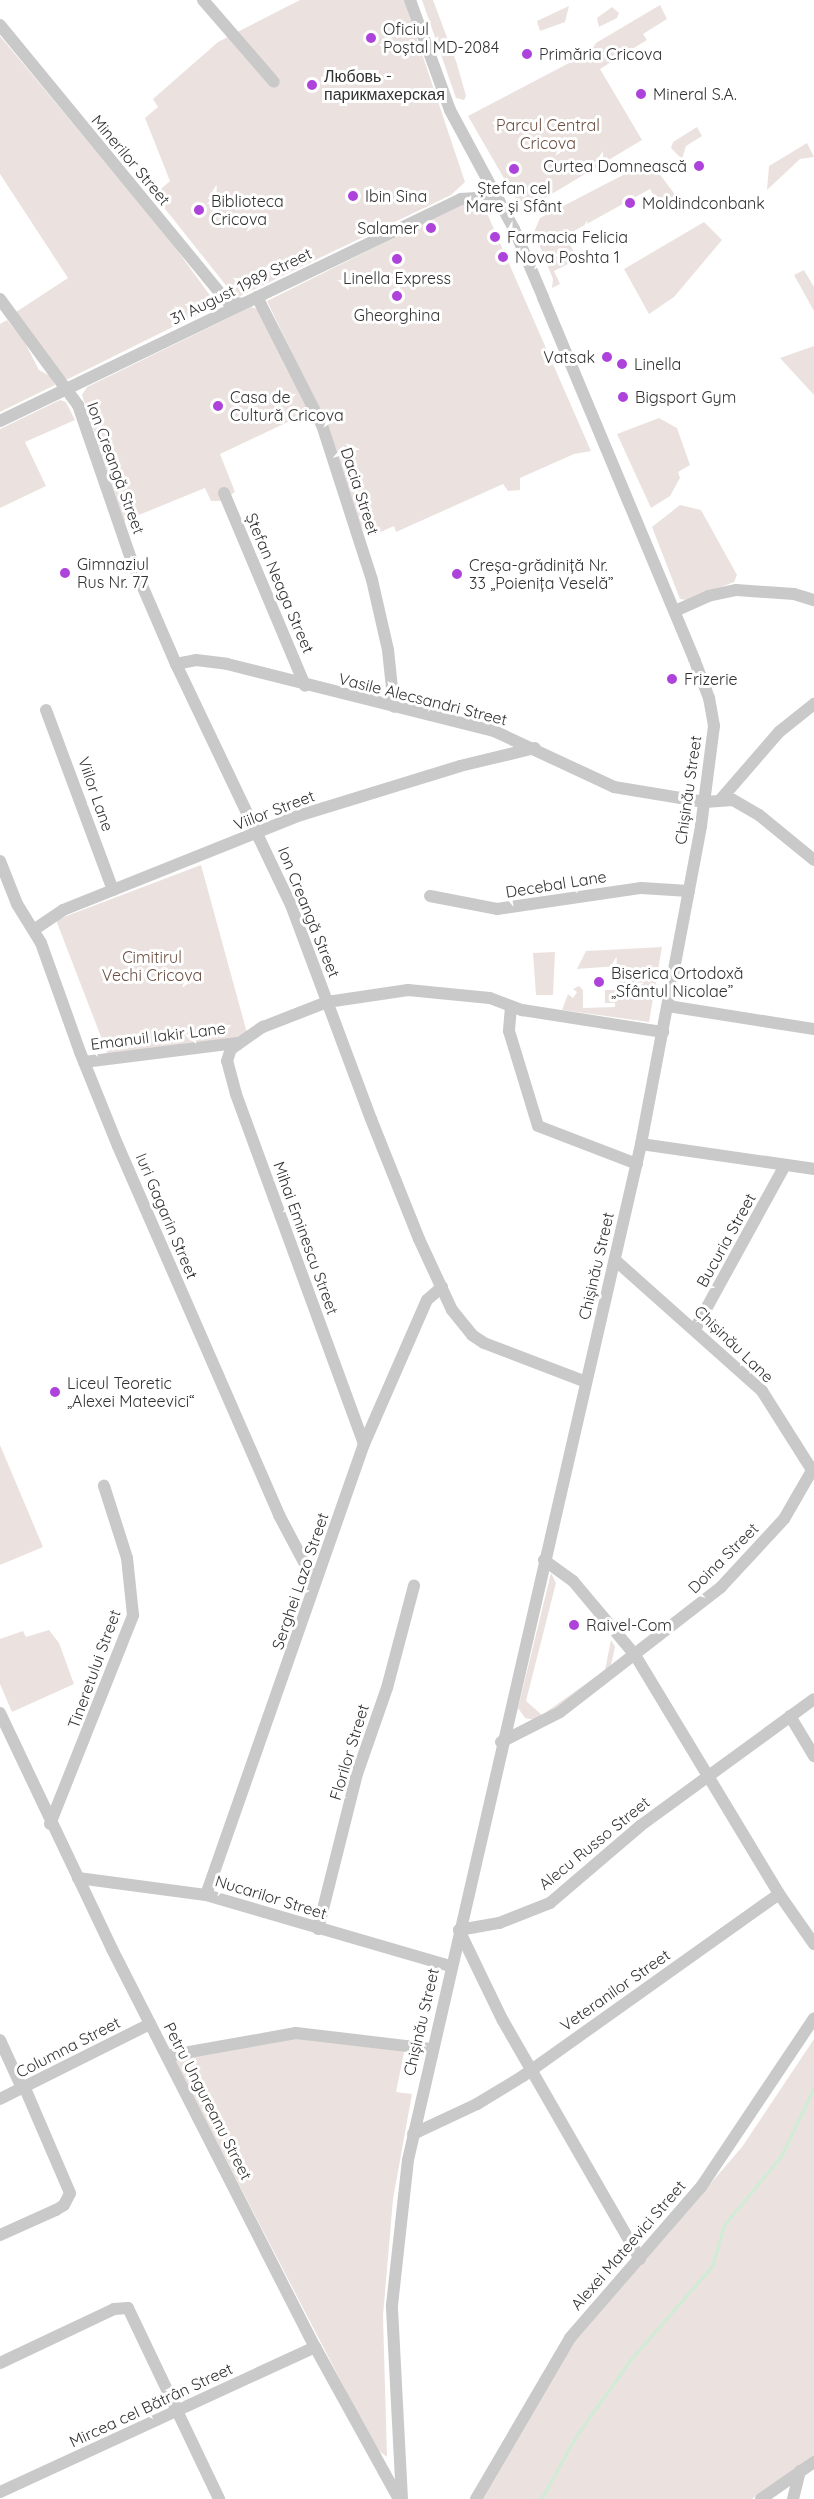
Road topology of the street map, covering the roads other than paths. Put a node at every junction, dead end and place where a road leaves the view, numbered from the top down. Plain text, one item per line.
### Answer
1 (203, 0) edge
2 (410, 0) edge
3 (0, 25) edge
4 (274, 82) dead end
5 (499, 201) junction
6 (257, 297) junction
7 (0, 299) edge
8 (243, 304) junction
9 (65, 390) junction
10 (0, 421) edge
11 (224, 493) dead end
12 (814, 600) edge
13 (675, 611) junction
14 (176, 664) junction
15 (305, 686) junction
16 (814, 704) edge
17 (394, 707) junction
18 (46, 710) dead end
19 (535, 748) junction
20 (721, 799) junction
21 (705, 802) junction
22 (258, 832) junction
23 (814, 860) edge
24 (0, 861) edge
25 (113, 890) junction
26 (689, 891) junction
27 (430, 896) dead end
28 (34, 929) junction
29 (327, 1002) junction
30 (668, 1006) junction
31 (511, 1007) junction
32 (814, 1029) edge
33 (663, 1032) junction
34 (236, 1043) junction
35 (84, 1062) junction
36 (641, 1144) junction
37 (637, 1164) junction
38 (785, 1165) junction
39 (814, 1169) edge
40 (615, 1260) junction
41 (442, 1287) junction
42 (695, 1329) junction
43 (585, 1382) junction
44 (364, 1444) junction
45 (813, 1468) edge
46 (105, 1486) dead end
47 (544, 1560) junction
48 (314, 1581) junction
49 (414, 1586) dead end
50 (635, 1655) junction
51 (814, 1699) edge
52 (0, 1713) edge
53 (790, 1716) junction
54 (501, 1742) junction
55 (814, 1756) edge
56 (708, 1774) junction
57 (50, 1824) junction
58 (78, 1878) junction
59 (206, 1894) junction
60 (778, 1894) junction
61 (318, 1929) junction
62 (459, 1930) junction
63 (814, 1944) edge
64 (451, 1966) junction
65 (814, 2018) edge
66 (150, 2024) junction
67 (0, 2040) edge
68 (433, 2049) junction
69 (167, 2056) junction
70 (530, 2070) junction
71 (23, 2087) junction
72 (0, 2098) edge
73 (413, 2134) junction
74 (0, 2235) edge
75 (640, 2259) junction
76 (315, 2347) junction
77 (0, 2362) edge
78 (178, 2411) junction
79 (814, 2462) edge
80 (801, 2471) junction
81 (0, 2492) edge
82 (219, 2499) edge
83 (400, 2499) edge
84 (476, 2499) edge
85 (761, 2499) edge
86 (793, 2499) edge

1 - 4 street
2 - 5 street, Chișinău Street
3 - 8 street, Minerilor Street
5 - 6 street, 31 August 1989 Street
5 - 13 street, Chișinău Street
6 - 8 street, 31 August 1989 Street
6 - 17 street, Dacia Street
7 - 9 street, Ion Creangă Street
8 - 9 street, 31 August 1989 Street
9 - 10 street, 31 August 1989 Street
9 - 14 street, Ion Creangă Street
11 - 15 street, Ștefan Neaga Street
12 - 13 street
13 - 21 street, Chișinău Street
14 - 15 street, Vasile Alecsandri Street
14 - 22 street, Ion Creangă Street
15 - 17 street, Vasile Alecsandri Street
16 - 20 street
17 - 19 street, Vasile Alecsandri Street
18 - 25 street, Viilor Lane
19 - 21 street, Vasile Alecsandri Street
19 - 22 street, Viilor Street
20 - 21 street, Vasile Alecsandri Street
20 - 23 street, Vasile Alecsandri Street
21 - 26 street, Chișinău Street
22 - 25 street, Viilor Street
22 - 29 street, Ion Creangă Street
24 - 28 street, Iuri Gagarin Street
25 - 28 street, Viilor Street
26 - 27 street, Decebal Lane
26 - 30 street, Chișinău Street
28 - 35 street, Iuri Gagarin Street
29 - 31 street
29 - 34 street
29 - 41 street, Ion Creangă Street
30 - 32 street
30 - 33 street, Chișinău Street
31 - 33 street
31 - 37 street
33 - 36 street, Chișinău Street
34 - 35 street, Emanuil Iakir Lane
34 - 44 street, Mihai Eminescu Street
35 - 48 street, Iuri Gagarin Street
36 - 37 street, Chișinău Street
36 - 38 street
37 - 40 street, Chișinău Street
38 - 39 street
38 - 42 street, Bucuria Street
40 - 42 street, Chişinău Lane
40 - 43 street, Chișinău Street
41 - 43 street, Ion Creangă Street
41 - 44 street, Serghei Lazo Street
42 - 45 street, Chişinău Lane
43 - 47 street, Chișinău Street
44 - 48 street, Serghei Lazo Street
45 - 50 street, Doina Street
46 - 57 street, Tineretului Street
47 - 50 street
47 - 54 street, Chișinău Street
48 - 59 street, Serghei Lazo Street
49 - 61 street, Florilor Street
50 - 54 street, Doina Street
50 - 56 street
51 - 53 street, Alecu Russo Street
52 - 57 street, Petru Ungureanu Street
53 - 55 street
53 - 56 street, Alecu Russo Street
54 - 62 street, Chișinău Street
56 - 60 street
56 - 62 street, Alecu Russo Street
57 - 58 street, Petru Ungureanu Street
58 - 59 street, Nucarilor Street
58 - 66 street, Petru Ungureanu Street
59 - 61 street, Nucarilor Street
60 - 63 street
60 - 70 street, Veteranilor Street
61 - 64 street, Nucarilor Street
62 - 64 street, Chișinău Street
62 - 70 street
64 - 68 street, Chișinău Street
65 - 75 street, Alexei Mateevici Street
66 - 69 street, Petru Ungureanu Street
66 - 71 street, Columna Street
67 - 71 street
68 - 69 street
68 - 73 street, Chișinău Street
69 - 76 street, Petru Ungureanu Street
70 - 73 street, Veteranilor Street
70 - 75 street
71 - 72 street, Columna Street
71 - 74 street
73 - 83 street, Chișinău Street
75 - 84 street, Alexei Mateevici Street
76 - 78 street, Mircea cel Bătrân Street
76 - 83 street, Petru Ungureanu Street
77 - 78 street
78 - 81 street, Mircea cel Bătrân Street
78 - 82 street
79 - 80 street
80 - 85 street
80 - 86 street

